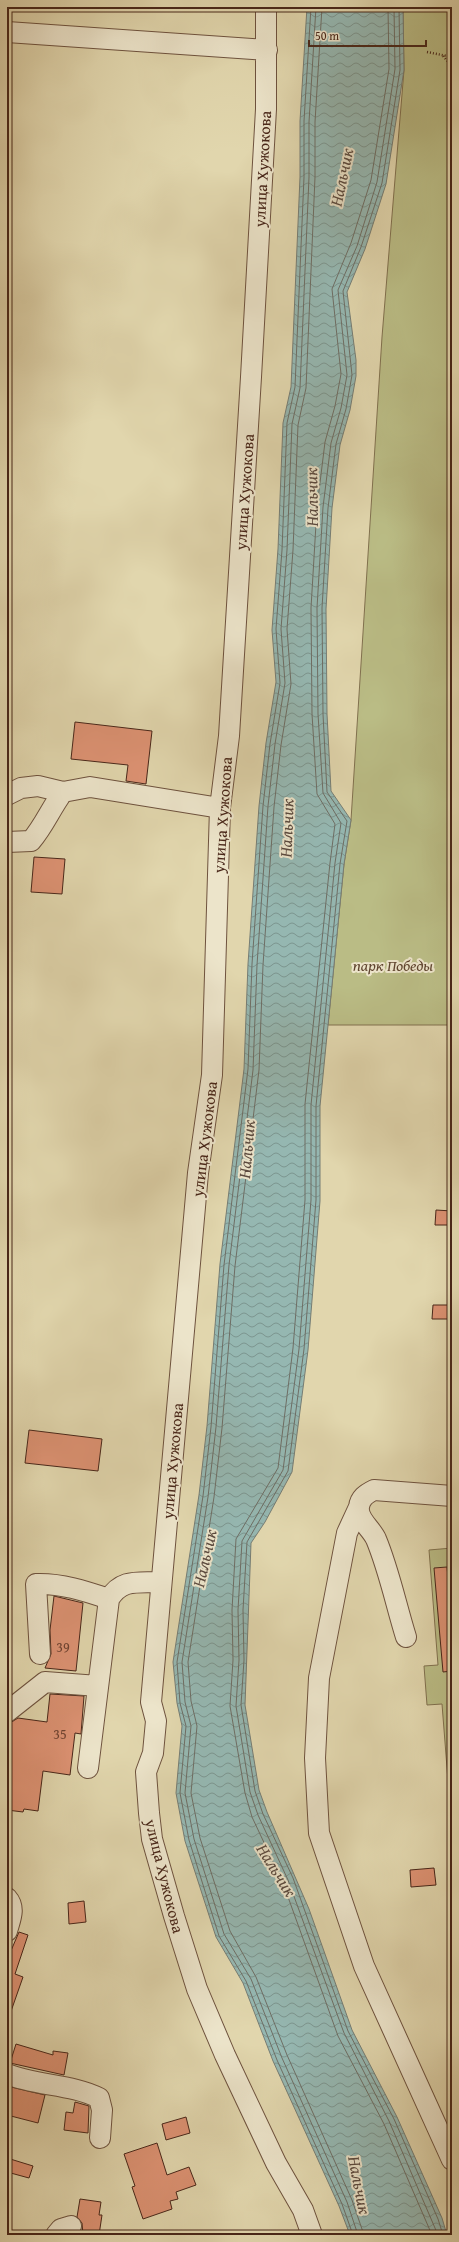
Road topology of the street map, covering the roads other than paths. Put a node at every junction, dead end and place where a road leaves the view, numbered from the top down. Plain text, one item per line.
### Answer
1 (266, 7) edge
2 (7, 32) edge
3 (267, 50) junction
4 (63, 792) junction
5 (7, 795) edge
6 (220, 808) junction
7 (7, 842) edge
8 (452, 1496) edge
9 (359, 1507) junction
10 (161, 1582) junction
11 (109, 1599) junction
12 (406, 1637) dead end
13 (40, 1654) dead end
14 (98, 1686) junction
15 (7, 1712) edge
16 (88, 1768) dead end
17 (8, 1899) edge
18 (7, 1930) edge
19 (7, 2074) edge
20 (100, 2138) dead end
21 (452, 2160) edge
22 (312, 2235) edge

1 - 3 street, улица Хужокова
2 - 3 street
3 - 6 street, улица Хужокова
4 - 5 street
4 - 6 street
4 - 7 street
6 - 10 street, улица Хужокова
8 - 9 street
9 - 12 street
9 - 21 street
10 - 11 street
10 - 22 street, улица Хужокова
11 - 13 street
11 - 14 street
14 - 15 street
14 - 16 street
17 - 18 street
19 - 20 street

